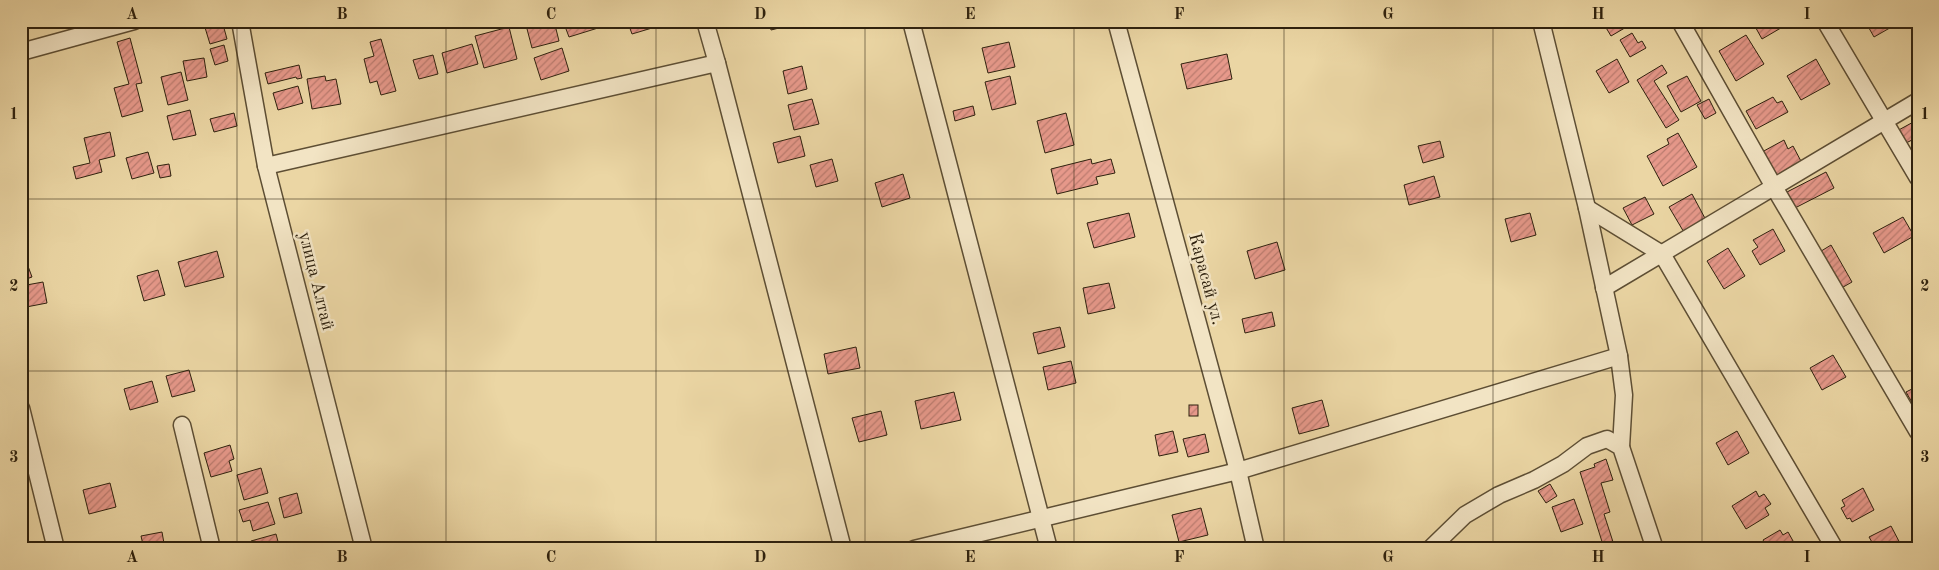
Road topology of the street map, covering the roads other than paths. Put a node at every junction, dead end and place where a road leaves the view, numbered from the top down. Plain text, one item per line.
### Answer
1 (134, 21) edge
2 (240, 21) edge
3 (705, 21) edge
4 (911, 21) edge
5 (1116, 21) edge
6 (1541, 21) edge
7 (1680, 21) edge
8 (1825, 21) edge
9 (89, 27) edge
10 (21, 52) edge
11 (717, 63) junction
12 (1918, 100) edge
13 (1884, 121) junction
14 (266, 166) junction
15 (1918, 178) edge
16 (1774, 187) junction
17 (1587, 208) junction
18 (1662, 254) junction
19 (1604, 288) junction
20 (1619, 356) junction
21 (21, 408) edge
22 (182, 425) dead end
23 (1918, 432) edge
24 (1620, 447) junction
25 (1238, 471) junction
26 (1041, 519) junction
27 (56, 549) edge
28 (212, 549) edge
29 (364, 549) edge
30 (844, 549) edge
31 (914, 549) edge
32 (1049, 549) edge
33 (1256, 549) edge
34 (1430, 549) edge
35 (1654, 549) edge
36 (1835, 549) edge

1 - 9 street
2 - 14 street, улица Алтай
3 - 11 street
4 - 26 street
5 - 25 street, Карасай ул.
6 - 17 street
7 - 16 street
8 - 13 street
9 - 10 street
11 - 14 street
11 - 30 street
12 - 13 street
13 - 15 street
13 - 16 street
14 - 29 street, улица Алтай
16 - 18 street
16 - 23 street
17 - 18 street
17 - 19 street
18 - 19 street
18 - 36 street
19 - 20 street
20 - 24 street
20 - 25 street
21 - 27 street
22 - 28 street
24 - 34 street
24 - 35 street
25 - 26 street
25 - 33 street, Карасай ул.
26 - 31 street
26 - 32 street

